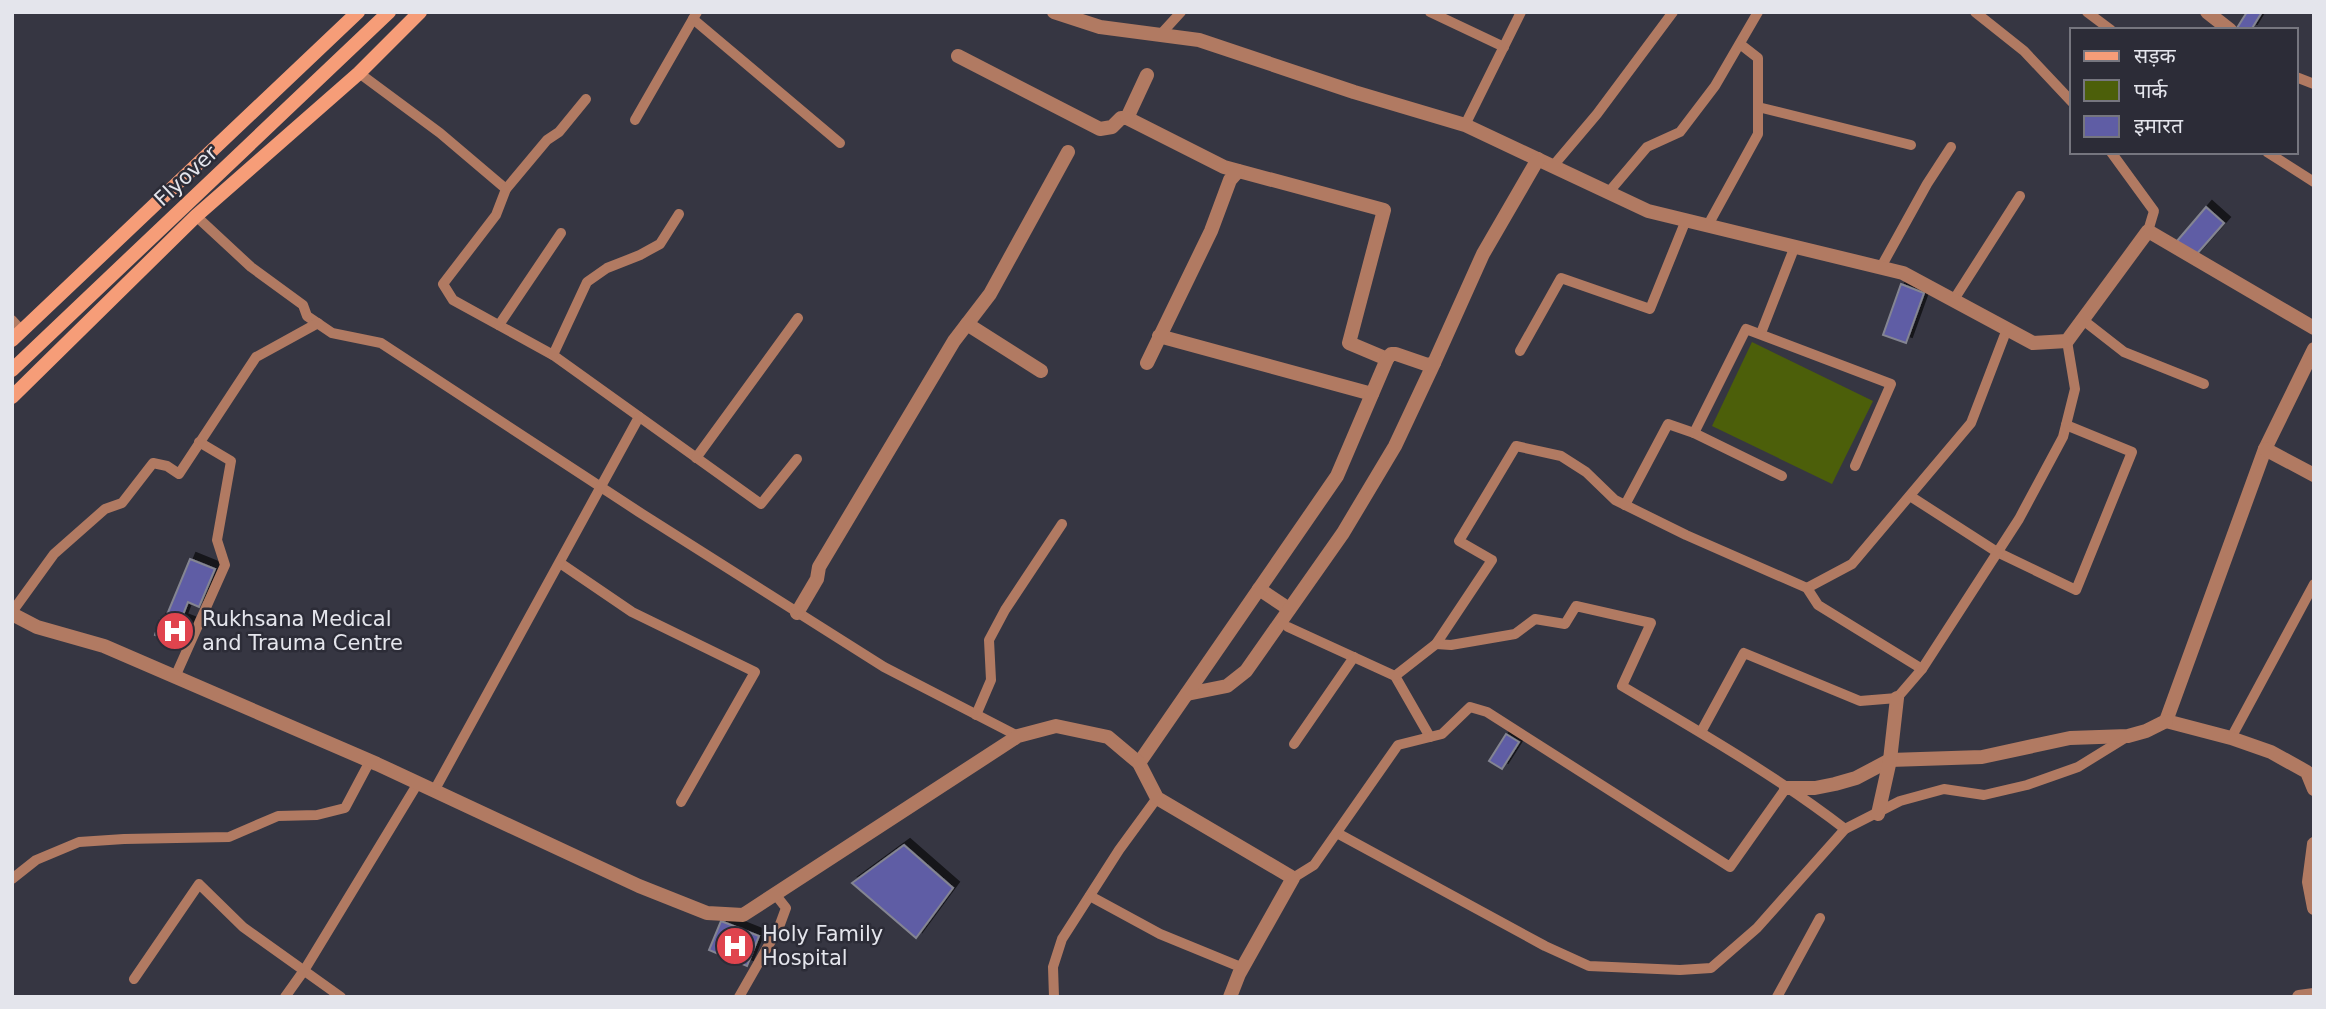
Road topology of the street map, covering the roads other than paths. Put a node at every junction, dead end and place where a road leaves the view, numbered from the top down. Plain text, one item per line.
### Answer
1 (358, 12) edge
2 (389, 12) edge
3 (420, 12) edge
4 (1055, 12) edge
5 (1181, 12) edge
6 (1430, 12) edge
7 (1521, 12) edge
8 (1673, 12) edge
9 (1758, 12) edge
10 (1975, 12) edge
11 (2087, 12) edge
12 (2207, 12) edge
13 (695, 16) edge
14 (2108, 28) edge
15 (2227, 28) edge
16 (1160, 35) junction
17 (1740, 44) junction
18 (1504, 47) junction
19 (958, 55) dead end
20 (359, 73) junction
21 (1147, 75) dead end
22 (586, 99) dead end
23 (2070, 100) edge
24 (1758, 107) junction
25 (1127, 118) junction
26 (635, 120) dead end
27 (1465, 125) junction
28 (840, 143) dead end
29 (1911, 145) dead end
30 (1951, 147) dead end
31 (1068, 152) dead end
32 (2112, 154) edge
33 (2270, 154) edge
34 (1538, 159) junction
35 (1553, 166) junction
36 (1238, 171) junction
37 (2314, 182) edge
38 (506, 189) junction
39 (1608, 192) junction
40 (2020, 196) dead end
41 (680, 214) dead end
42 (196, 216) junction
43 (1686, 220) junction
44 (1708, 225) junction
45 (2148, 231) junction
46 (561, 233) dead end
47 (1795, 246) junction
48 (1881, 267) junction
49 (1953, 301) junction
50 (799, 318) dead end
51 (2083, 320) junction
52 (318, 323) junction
53 (967, 324) junction
54 (499, 325) junction
55 (2314, 328) edge
56 (2007, 329) junction
57 (16, 330) edge
58 (1761, 333) junction
59 (1158, 336) junction
60 (2067, 341) junction
61 (2314, 349) edge
62 (1520, 351) dead end
63 (553, 355) junction
64 (1387, 359) junction
65 (1147, 363) dead end
66 (1434, 363) junction
67 (12, 370) edge
68 (1041, 371) dead end
69 (2204, 384) dead end
70 (1372, 394) junction
71 (12, 397) edge
72 (639, 417) junction
73 (2066, 425) junction
74 (1693, 433) junction
75 (200, 442) junction
76 (2265, 449) junction
77 (696, 458) junction
78 (797, 459) dead end
79 (1855, 466) dead end
80 (2314, 475) edge
81 (1782, 476) dead end
82 (602, 488) junction
83 (1910, 496) junction
84 (1625, 505) junction
85 (1062, 524) dead end
86 (1997, 552) junction
87 (560, 563) junction
88 (2314, 584) edge
89 (1807, 588) junction
90 (1259, 589) junction
91 (1289, 609) junction
92 (12, 612) edge
93 (797, 613) junction
94 (1288, 627) dead end
95 (1436, 643) junction
96 (1354, 657) junction
97 (1922, 669) junction
98 (1395, 676) junction
99 (175, 677) junction
100 (1186, 694) junction
101 (1897, 698) junction
102 (976, 715) junction
103 (2166, 721) junction
104 (1701, 732) junction
105 (1018, 736) junction
106 (2128, 736) junction
107 (1430, 737) junction
108 (2231, 738) junction
109 (1294, 744) dead end
110 (1890, 760) junction
111 (370, 761) junction
112 (1139, 763) junction
113 (418, 783) junction
114 (1786, 788) junction
115 (2314, 789) edge
116 (434, 791) junction
117 (1157, 799) junction
118 (681, 802) dead end
119 (1878, 814) junction
120 (1844, 829) junction
121 (1337, 833) junction
122 (2314, 844) edge
123 (1293, 878) junction
124 (12, 879) edge
125 (775, 894) junction
126 (1090, 895) junction
127 (2314, 908) edge
128 (1820, 918) dead end
129 (1243, 968) junction
130 (305, 970) junction
131 (134, 979) dead end
132 (2314, 995) edge
133 (285, 997) edge
134 (341, 997) edge
135 (739, 997) edge
136 (1054, 997) edge
137 (1230, 997) edge
138 (1777, 997) edge
139 (2299, 997) edge

1 - 57 main road
2 - 67 main road, Flyover
3 - 20 main road
4 - 16 street
5 - 16 lane
6 - 18 lane
7 - 18 lane
8 - 35 lane
9 - 17 lane
10 - 23 lane
11 - 14 lane
12 - 15 street
13 - 26 lane
13 - 28 lane
16 - 27 street
17 - 24 lane
17 - 39 lane
18 - 27 lane
19 - 25 street
20 - 38 lane
20 - 42 main road
21 - 25 street
22 - 38 lane
24 - 29 lane
24 - 44 lane
25 - 36 street
27 - 34 street
30 - 48 lane
31 - 53 street
32 - 45 lane
33 - 37 lane
34 - 35 street
34 - 66 street
35 - 39 street
36 - 59 street
36 - 64 street
38 - 54 lane
39 - 43 street
40 - 49 lane
41 - 63 lane
42 - 52 lane
42 - 71 main road
43 - 44 street
43 - 62 lane
44 - 47 street
45 - 51 street
45 - 55 street
46 - 54 lane
47 - 48 street
47 - 58 lane
48 - 49 street
49 - 56 street
50 - 77 lane
51 - 60 street
51 - 69 lane
52 - 75 lane
52 - 82 lane
53 - 68 street
53 - 93 street
54 - 63 lane
56 - 60 street
56 - 83 lane
58 - 74 lane
58 - 79 lane
59 - 65 street
59 - 70 street
60 - 73 lane
61 - 76 street
63 - 72 lane
64 - 66 street
64 - 70 street
66 - 91 street
70 - 90 street
72 - 77 lane
72 - 82 lane
73 - 86 lane
73 - 86 lane
74 - 81 lane
74 - 84 lane
75 - 92 lane
75 - 99 lane
76 - 80 street
76 - 103 street
77 - 78 lane
82 - 87 lane
82 - 93 lane
83 - 86 lane
83 - 89 lane
84 - 89 lane
84 - 95 lane
85 - 102 lane
86 - 97 lane
87 - 116 lane
87 - 118 lane
88 - 108 lane
89 - 97 lane
90 - 91 street
90 - 100 street
91 - 100 street
92 - 99 street
93 - 102 lane
94 - 96 lane
95 - 98 lane
95 - 104 lane
96 - 98 lane
96 - 109 lane
97 - 101 lane
98 - 107 lane
99 - 111 street
100 - 112 street
101 - 104 lane
101 - 110 street
102 - 105 lane
103 - 106 street
103 - 108 street
104 - 114 lane
105 - 112 street
105 - 125 street
106 - 110 street
106 - 119 lane
107 - 114 lane
107 - 121 lane
108 - 115 street
110 - 114 street
110 - 119 street
111 - 113 street
111 - 124 lane
112 - 117 street
113 - 116 street
113 - 130 lane
114 - 120 lane
116 - 125 street
117 - 123 street
117 - 126 lane
119 - 120 lane
120 - 121 lane
121 - 123 lane
122 - 127 street
123 - 129 street
125 - 135 lane
126 - 129 lane
126 - 136 lane
128 - 138 lane
129 - 137 street
130 - 131 lane
130 - 133 lane
130 - 134 lane
132 - 139 street

